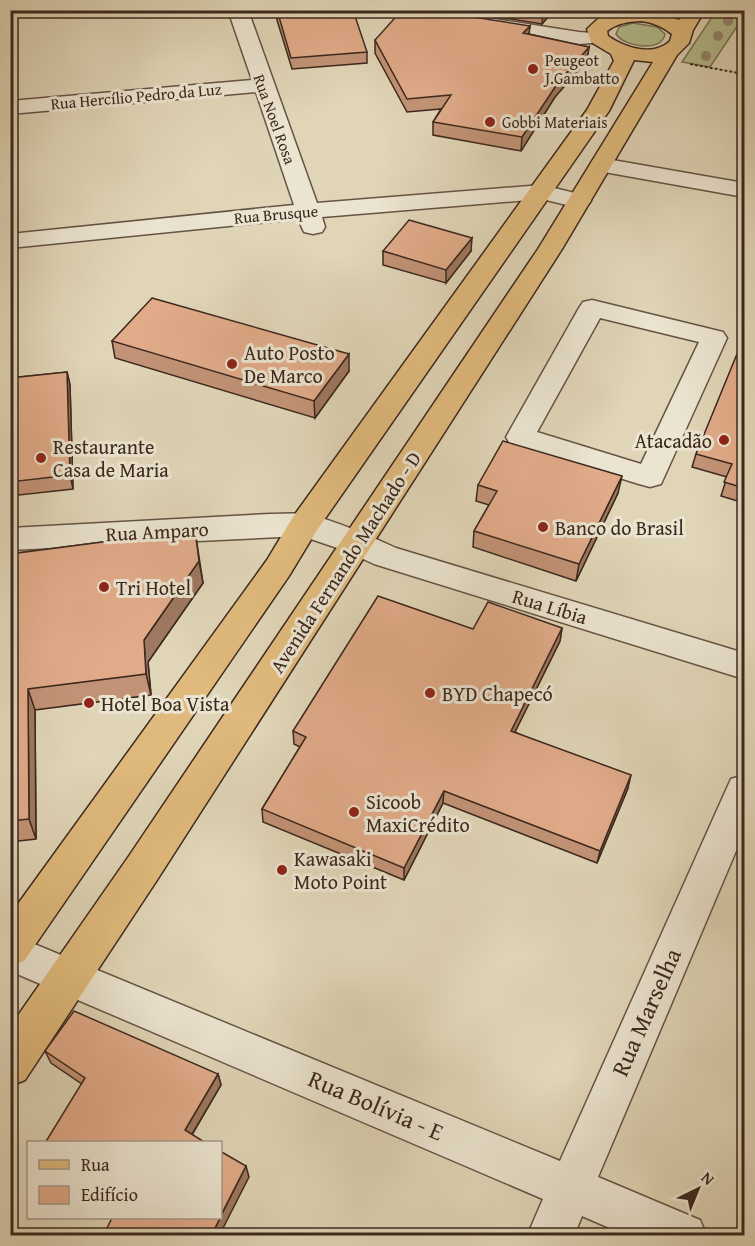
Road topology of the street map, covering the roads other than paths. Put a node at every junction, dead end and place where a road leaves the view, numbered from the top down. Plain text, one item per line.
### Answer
1 (237, 10) edge
2 (394, 10) edge
3 (696, 10) edge
4 (622, 13) edge
5 (652, 13) edge
6 (682, 32) junction
7 (609, 45) junction
8 (678, 58) junction
9 (262, 85) junction
10 (10, 108) edge
11 (601, 165) junction
12 (744, 190) edge
13 (535, 201) junction
14 (573, 211) junction
15 (311, 219) junction
16 (10, 241) edge
17 (10, 259) edge
18 (435, 343) junction
19 (480, 357) junction
20 (668, 438) joint
21 (304, 525) junction
22 (10, 539) edge
23 (357, 543) junction
24 (744, 666) edge
25 (744, 790) edge
26 (10, 950) edge
27 (68, 976) junction
28 (10, 1065) edge
29 (569, 1187) junction
30 (550, 1236) edge
31 (684, 1236) edge

1 - 9 street, Rua Noel Rosa
2 - 7 street
3 - 6 main road
4 - 5 main road
4 - 7 main road
5 - 6 main road
6 - 8 main road, Avenida Fernando Machado - D
7 - 8 main road
7 - 13 main road
8 - 11 main road, Avenida Fernando Machado - D
9 - 10 street, Rua Hercílio Pedro da Luz
9 - 15 street, Rua Noel Rosa
11 - 12 street
11 - 14 main road, Avenida Fernando Machado - D
13 - 14 street, Rua Brusque
13 - 15 street, Rua Brusque
13 - 18 main road
14 - 19 main road, Avenida Fernando Machado - D
15 - 16 street, Rua Brusque
15 - 17 street, Rua Brusque
18 - 19 main road
18 - 21 main road
19 - 23 main road, Avenida Fernando Machado - D
20 - 20 street
21 - 22 street, Rua Amparo
21 - 23 street, Rua Amparo
21 - 26 main road
23 - 24 street, Rua Líbia
23 - 27 main road, Avenida Fernando Machado - D
25 - 29 street, Rua Marselha
26 - 27 street, Rua Bolívia - E
27 - 28 main road, Avenida Fernando Machado - D
27 - 29 street, Rua Bolívia - E
29 - 30 street, Rua Marselha
29 - 31 street, Rua Bolívia - E

